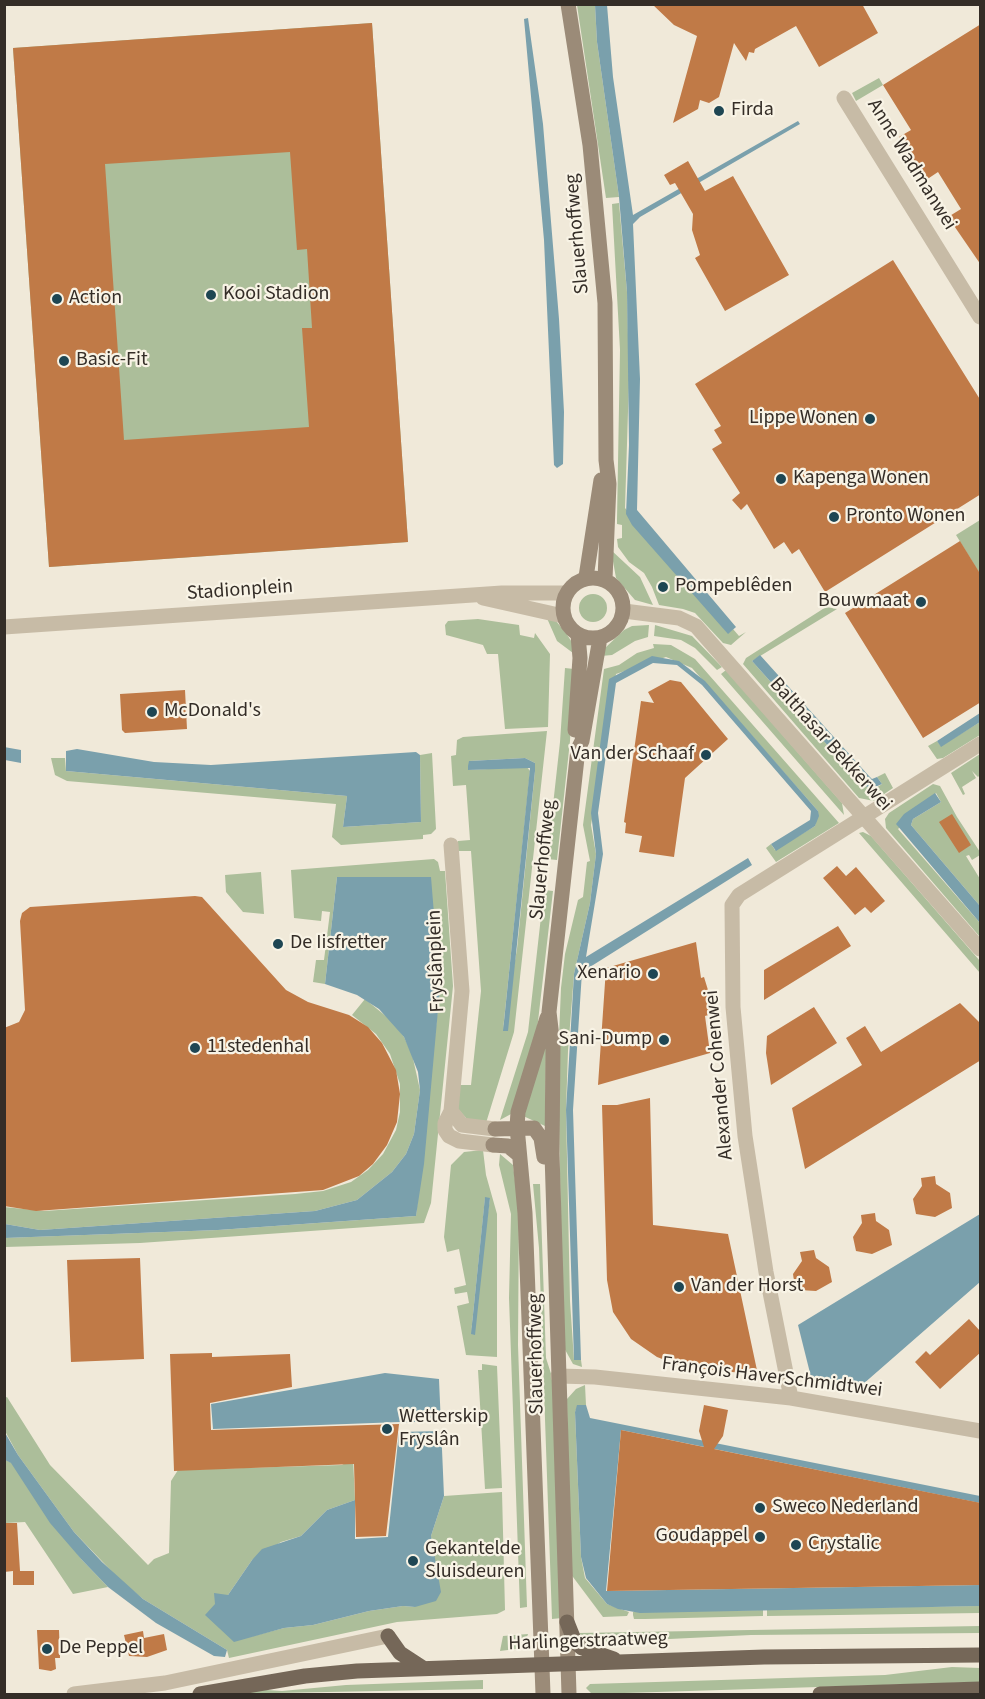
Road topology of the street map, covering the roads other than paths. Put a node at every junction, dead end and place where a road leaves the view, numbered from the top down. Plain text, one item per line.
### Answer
1 (568, 4) edge
2 (844, 98) dead end
3 (981, 316) edge
4 (606, 460) junction
5 (586, 577) junction
6 (605, 579) junction
7 (566, 593) junction
8 (477, 596) junction
9 (624, 610) junction
10 (563, 616) junction
11 (4, 627) edge
12 (578, 635) junction
13 (600, 638) junction
14 (981, 744) edge
15 (578, 749) junction
16 (865, 817) junction
17 (451, 845) dead end
18 (981, 949) edge
19 (549, 1012) junction
20 (451, 1111) junction
21 (517, 1127) junction
22 (495, 1129) joint
23 (493, 1145) joint
24 (519, 1155) junction
25 (552, 1185) junction
26 (558, 1376) junction
27 (791, 1398) junction
28 (981, 1431) edge
29 (567, 1622) junction
30 (388, 1636) joint
31 (981, 1655) edge
32 (619, 1662) junction
33 (568, 1663) junction
34 (542, 1664) junction
35 (423, 1668) junction
36 (981, 1689) edge
37 (74, 1695) edge
38 (200, 1695) edge
39 (543, 1695) edge
40 (569, 1695) edge
41 (820, 1695) edge

1 - 4 main road, Slauerhoffweg
2 - 3 street, Anne Wadmanwei
4 - 5 main road, Slauerhoffweg
4 - 6 main road, Slauerhoffweg
5 - 6 main road
5 - 7 main road
6 - 9 main road
7 - 8 street, Stadionplein
7 - 10 main road
8 - 10 street, Stadionplein
8 - 11 street, Stadionplein
9 - 13 main road
9 - 16 street, Balthasar Bekkerwei
10 - 12 main road
12 - 13 main road
12 - 15 main road, Slauerhoffweg
13 - 15 main road, Slauerhoffweg
14 - 16 street, Alexander Cohenwei
15 - 19 main road, Slauerhoffweg
16 - 18 street, Balthasar Bekkerwei
16 - 27 street, Alexander Cohenwei
17 - 20 street, Fryslânplein
19 - 21 main road, Slauerhoffweg
19 - 25 main road, Slauerhoffweg
20 - 22 street
20 - 23 street, Fryslânplein
21 - 22 main road
21 - 24 main road, Slauerhoffweg
21 - 25 main road
23 - 24 main road
24 - 34 main road, Slauerhoffweg
25 - 26 main road, Slauerhoffweg
26 - 27 street, François HaverSchmidtwei
26 - 29 main road, Slauerhoffweg
27 - 28 street, François HaverSchmidtwei
29 - 32 main road
29 - 33 main road, Slauerhoffweg
30 - 35 main road
30 - 37 street
31 - 32 main road, Harlingerstraatweg
32 - 33 main road, Harlingerstraatweg
33 - 34 main road, Harlingerstraatweg
33 - 40 main road, Slauerhoffweg
34 - 35 main road, Harlingerstraatweg
34 - 39 main road, Slauerhoffweg
35 - 38 main road, Harlingerstraatweg
36 - 41 main road

